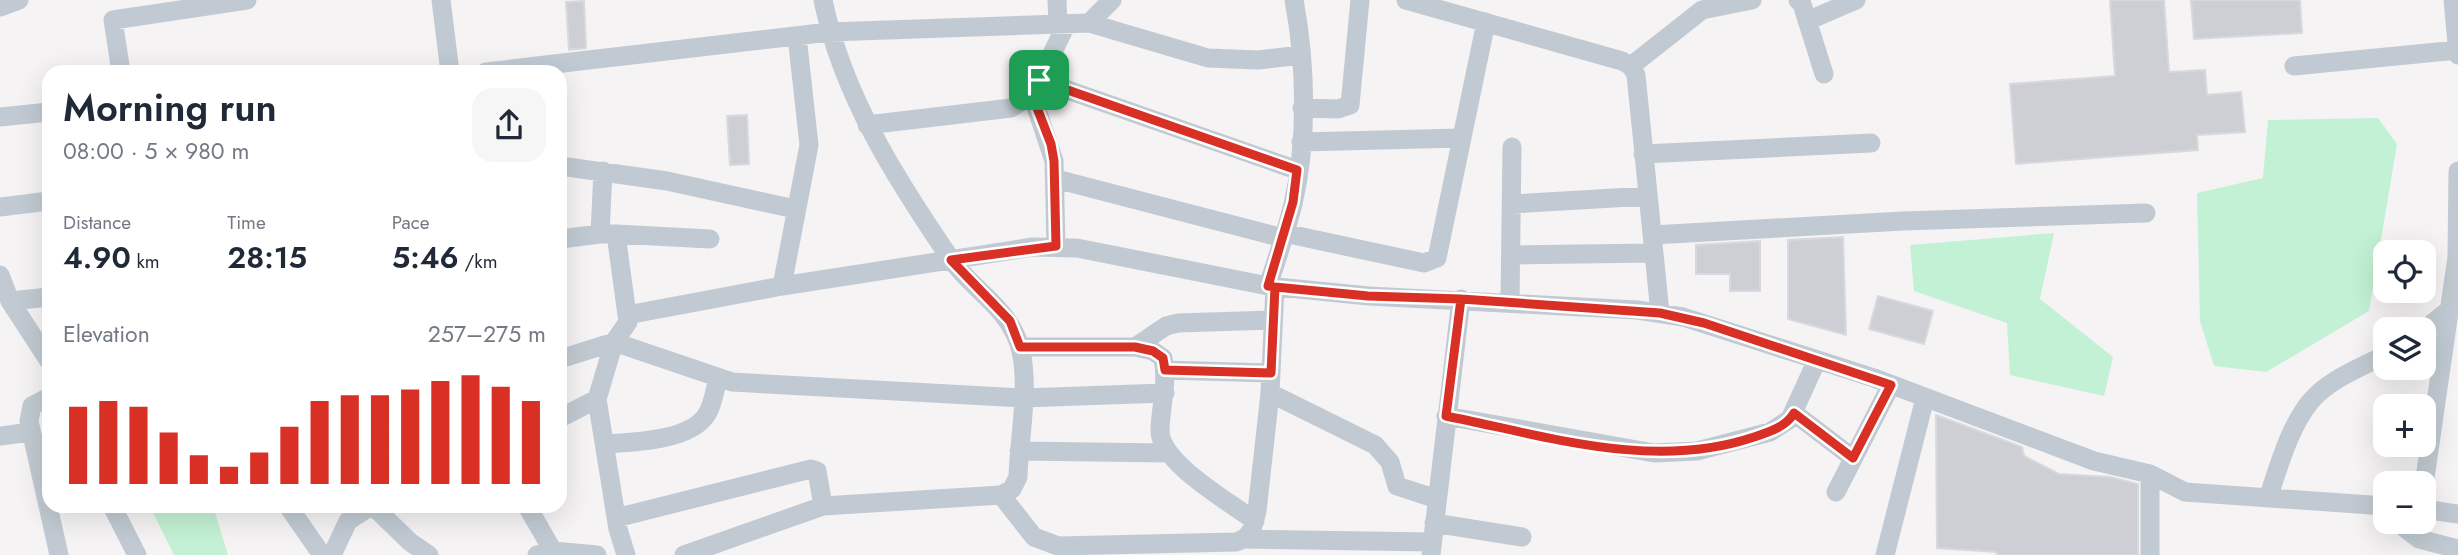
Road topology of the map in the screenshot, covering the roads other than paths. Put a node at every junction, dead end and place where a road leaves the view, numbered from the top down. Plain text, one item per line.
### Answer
1 (19, 0) edge
2 (247, 0) edge
3 (441, 0) edge
4 (823, 0) edge
5 (1057, 0) edge
6 (1112, 0) edge
7 (1294, 0) edge
8 (1360, 0) edge
9 (1406, 0) edge
10 (1752, 0) edge
11 (1798, 0) edge
12 (1856, 0) edge
13 (2453, 0) edge
14 (1427, 3) edge
15 (0, 7) edge
16 (1463, 8) edge
17 (1807, 21) junction
18 (1486, 22) junction
19 (1089, 23) junction
20 (1062, 25) junction
21 (829, 32) junction
22 (797, 36) junction
23 (2458, 52) edge
24 (1301, 55) junction
25 (120, 65) edge
26 (449, 65) edge
27 (546, 65) edge
28 (1631, 66) junction
29 (2294, 66) dead end
30 (1824, 74) dead end
31 (1036, 88) junction
32 (1302, 108) junction
33 (42, 113) edge
34 (0, 117) edge
35 (867, 125) junction
36 (1461, 138) junction
37 (1301, 142) junction
38 (1871, 143) dead end
39 (1512, 147) dead end
40 (1643, 154) junction
41 (567, 167) edge
42 (1297, 170) junction
43 (2458, 170) edge
44 (603, 172) junction
45 (1056, 179) junction
46 (1648, 196) junction
47 (42, 202) edge
48 (1512, 204) junction
49 (0, 207) edge
50 (795, 209) junction
51 (2146, 213) dead end
52 (608, 234) junction
53 (1284, 236) junction
54 (567, 238) edge
55 (710, 239) dead end
56 (1653, 244) junction
57 (1056, 246) junction
58 (1512, 255) junction
59 (951, 260) junction
60 (0, 275) edge
61 (2456, 280) edge
62 (782, 286) junction
63 (1271, 287) junction
64 (42, 298) edge
65 (1461, 299) junction
66 (10, 301) junction
67 (1510, 302) junction
68 (2449, 310) junction
69 (1660, 313) junction
70 (627, 315) junction
71 (1273, 320) junction
72 (2436, 320) edge
73 (614, 342) junction
74 (1020, 347) junction
75 (1135, 347) junction
76 (42, 350) edge
77 (567, 357) edge
78 (1817, 360) junction
79 (2373, 361) edge
80 (1165, 370) junction
81 (1271, 373) junction
82 (718, 378) junction
83 (1891, 385) junction
84 (1165, 393) junction
85 (1270, 393) junction
86 (1023, 398) junction
87 (1926, 398) junction
88 (597, 399) junction
89 (42, 401) edge
90 (1794, 413) junction
91 (567, 414) edge
92 (1446, 416) junction
93 (32, 432) junction
94 (0, 436) edge
95 (605, 444) junction
96 (1019, 452) junction
97 (1168, 453) junction
98 (1853, 458) junction
99 (42, 468) edge
100 (2426, 471) edge
101 (2150, 474) junction
102 (1836, 492) dead end
103 (1001, 495) junction
104 (2268, 498) junction
105 (1437, 499) junction
106 (823, 506) junction
107 (2373, 507) edge
108 (2436, 511) edge
109 (54, 513) edge
110 (116, 513) edge
111 (293, 513) edge
112 (361, 513) edge
113 (380, 513) edge
114 (530, 513) edge
115 (2458, 514) edge
116 (617, 518) junction
117 (1255, 521) junction
118 (1522, 537) dead end
119 (2419, 538) edge
120 (1246, 539) junction
121 (1432, 540) edge
122 (2458, 549) edge
123 (545, 553) edge
124 (59, 555) edge
125 (137, 555) edge
126 (321, 555) edge
127 (332, 555) edge
128 (428, 555) edge
129 (597, 555) edge
130 (626, 555) edge
131 (684, 555) edge
132 (1885, 555) edge
133 (2150, 555) edge

1 - 15 street
2 - 25 street
3 - 26 street
4 - 21 street
5 - 20 street
6 - 19 street
7 - 24 street
8 - 32 street
9 - 14 street
10 - 28 street
11 - 17 street
12 - 17 street
13 - 23 street
14 - 16 street
16 - 18 street
17 - 30 street
18 - 28 street
18 - 36 street
19 - 20 street
19 - 24 street
20 - 21 street
20 - 31 street
21 - 22 street
21 - 35 street
22 - 27 street
22 - 50 street
23 - 29 street
24 - 32 street
28 - 40 street
31 - 35 street
31 - 42 street
31 - 45 street
32 - 37 street
33 - 34 street
35 - 59 street
36 - 37 street
36 - 53 street
37 - 42 street
38 - 40 street
39 - 48 street
40 - 46 street
41 - 44 street
42 - 53 street
43 - 61 street
44 - 50 street
44 - 52 street
45 - 53 street
45 - 57 street
46 - 48 street
46 - 56 street
47 - 49 street
48 - 58 street
50 - 62 street
51 - 56 street
52 - 54 street
52 - 55 street
52 - 70 street
53 - 63 street
56 - 58 street
56 - 69 street
57 - 59 street
57 - 63 street
58 - 67 street
59 - 62 street
59 - 74 street
60 - 66 street
61 - 68 street
62 - 70 street
63 - 65 street
63 - 71 street
64 - 66 street
65 - 67 street
65 - 92 street
66 - 76 street
67 - 69 street
68 - 72 street
68 - 100 street
69 - 78 street
70 - 73 street
71 - 75 street
71 - 81 street
73 - 77 street
73 - 82 street
73 - 88 street
74 - 75 street
74 - 86 street
75 - 80 street
78 - 83 street
78 - 90 street
79 - 104 street
80 - 81 street
80 - 84 street
81 - 85 street
82 - 86 street
82 - 95 street
83 - 87 street
83 - 98 street
84 - 86 street
84 - 97 street
85 - 105 street
85 - 117 street
86 - 96 street
87 - 101 street
87 - 132 street
88 - 91 street
88 - 95 street
89 - 93 street
90 - 92 street
90 - 98 street
92 - 105 street
93 - 94 street
93 - 99 street
95 - 116 street
96 - 97 street
96 - 103 street
97 - 117 street
98 - 102 street
101 - 104 street
101 - 133 street
103 - 106 street
103 - 120 street
104 - 107 street
105 - 121 street
106 - 116 street
106 - 131 street
108 - 115 street
109 - 124 street
110 - 125 street
111 - 126 street
112 - 127 street
113 - 128 street
114 - 123 street
116 - 130 street
117 - 120 street
118 - 121 street
119 - 122 street
120 - 121 street
123 - 129 street

